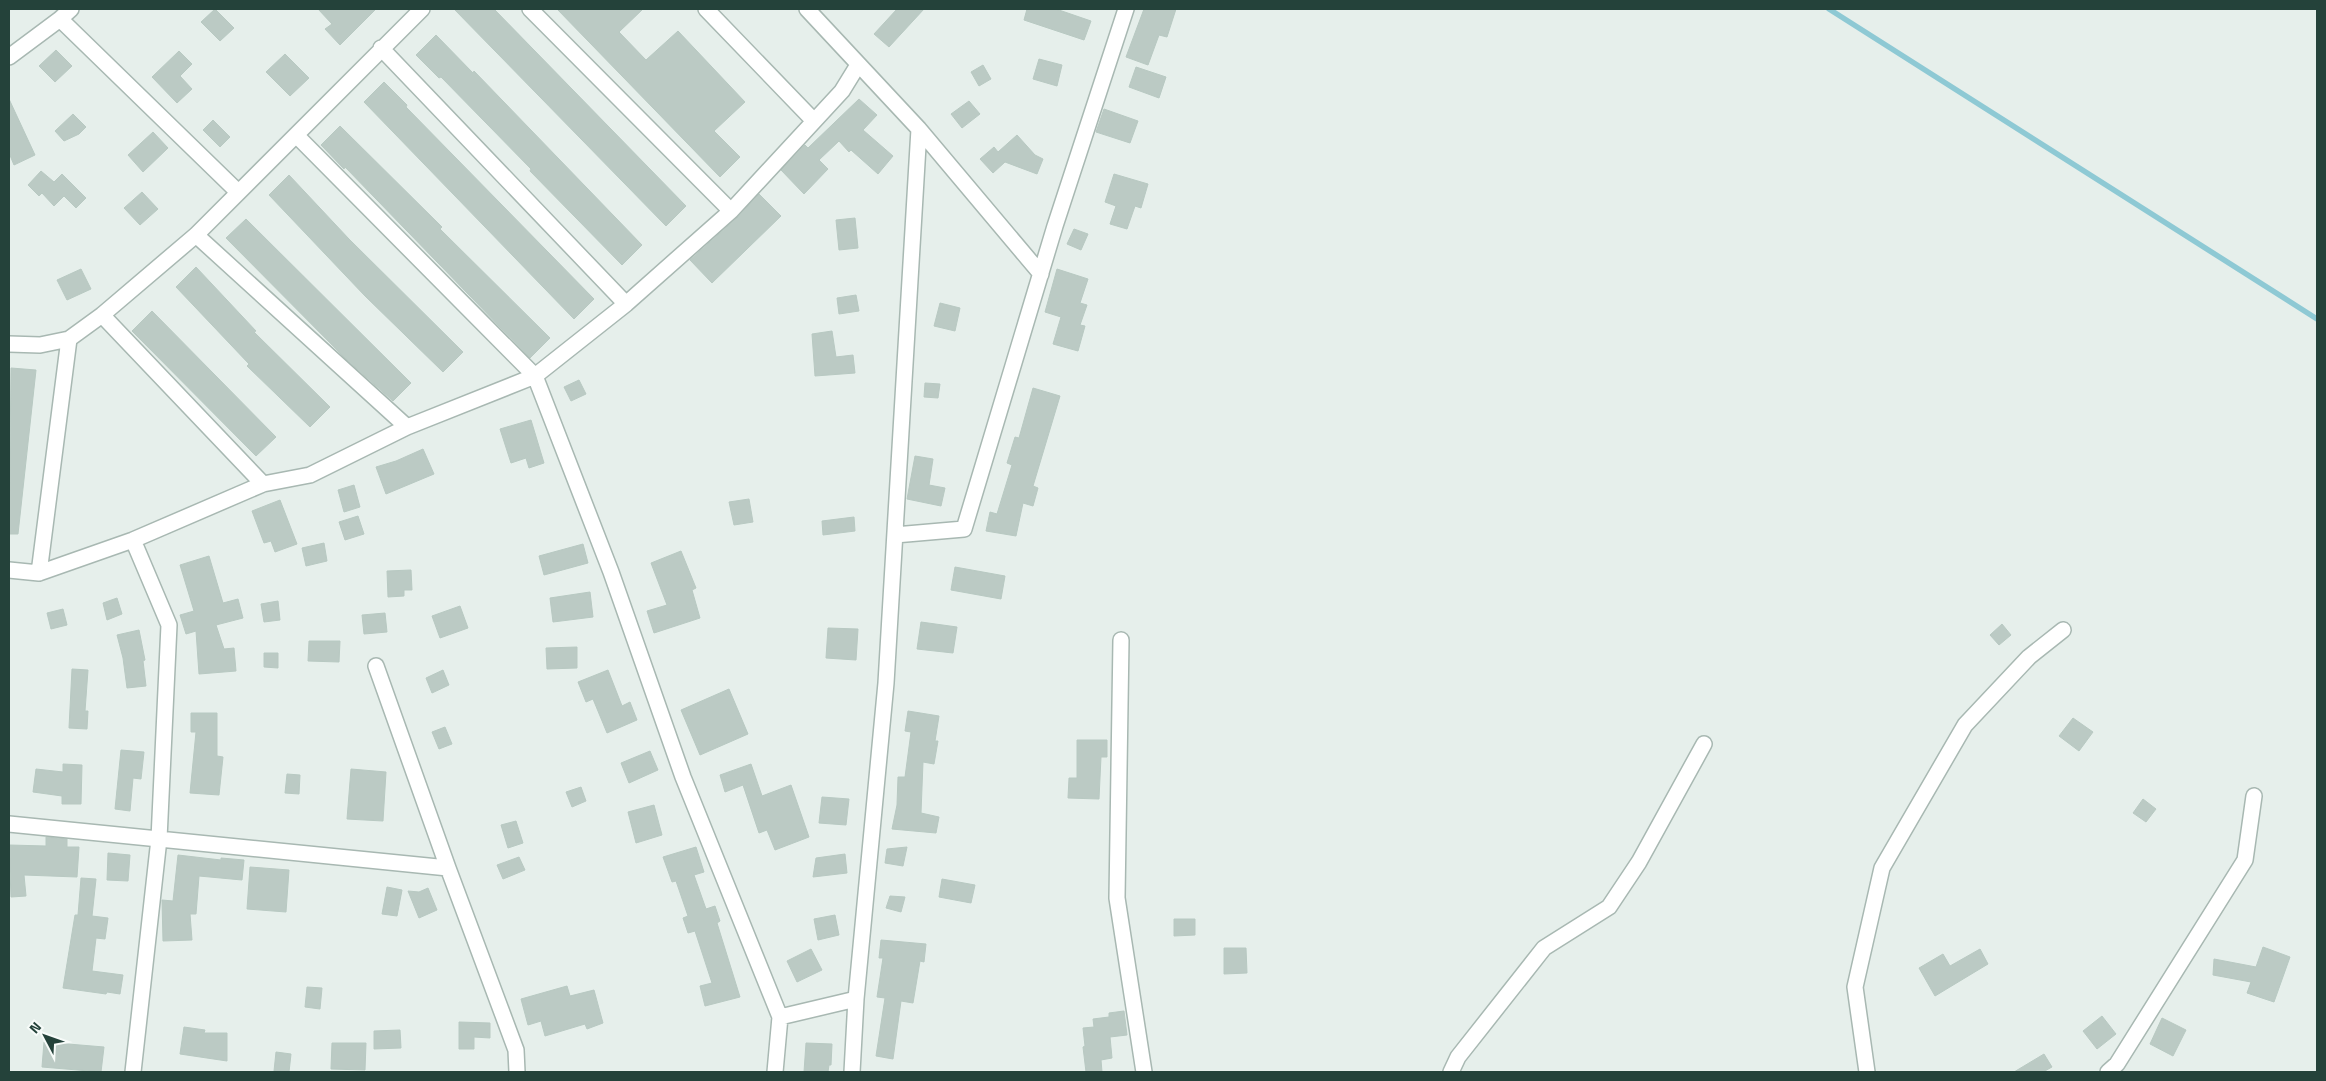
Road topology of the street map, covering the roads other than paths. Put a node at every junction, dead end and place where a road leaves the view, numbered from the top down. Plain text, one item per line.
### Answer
1 (422, 9) edge
2 (530, 9) edge
3 (706, 9) edge
4 (806, 9) edge
5 (1126, 9) edge
6 (65, 14) edge
7 (381, 48) junction
8 (9, 57) edge
9 (858, 65) junction
10 (814, 121) junction
11 (919, 129) junction
12 (296, 135) junction
13 (238, 192) junction
14 (731, 211) junction
15 (196, 235) junction
16 (1041, 274) junction
17 (626, 304) junction
18 (102, 315) junction
19 (69, 339) junction
20 (9, 344) edge
21 (535, 376) junction
22 (407, 427) junction
23 (263, 484) junction
24 (895, 535) junction
25 (133, 540) junction
26 (9, 570) edge
27 (39, 573) junction
28 (2063, 630) dead end
29 (1121, 640) dead end
30 (376, 666) dead end
31 (1704, 744) dead end
32 (2254, 796) dead end
33 (9, 824) edge
34 (159, 839) junction
35 (448, 868) junction
36 (856, 999) junction
37 (780, 1017) junction
38 (133, 1072) edge
39 (517, 1072) edge
40 (775, 1072) edge
41 (852, 1072) edge
42 (1144, 1072) edge
43 (1451, 1072) edge
44 (1867, 1072) edge
45 (2108, 1072) edge

1 - 7 street
2 - 14 street
3 - 10 street
4 - 9 street
5 - 16 street
6 - 8 street
6 - 13 street
7 - 12 street
7 - 17 street
9 - 10 street
9 - 11 street
10 - 14 street
11 - 16 street
11 - 24 street
12 - 13 street
12 - 21 street
13 - 15 street
14 - 17 street
15 - 18 street
15 - 22 street
16 - 24 street
17 - 21 street
18 - 19 street
18 - 23 street
19 - 20 street
19 - 27 street
21 - 22 street
21 - 37 street
22 - 23 street
23 - 25 street
24 - 36 street
25 - 27 street
25 - 34 street
26 - 27 street
28 - 44 street
29 - 42 street
30 - 35 street
31 - 43 street
32 - 45 street
33 - 34 street
34 - 35 street
34 - 38 street
35 - 39 street
36 - 37 street
36 - 41 street
37 - 40 street

